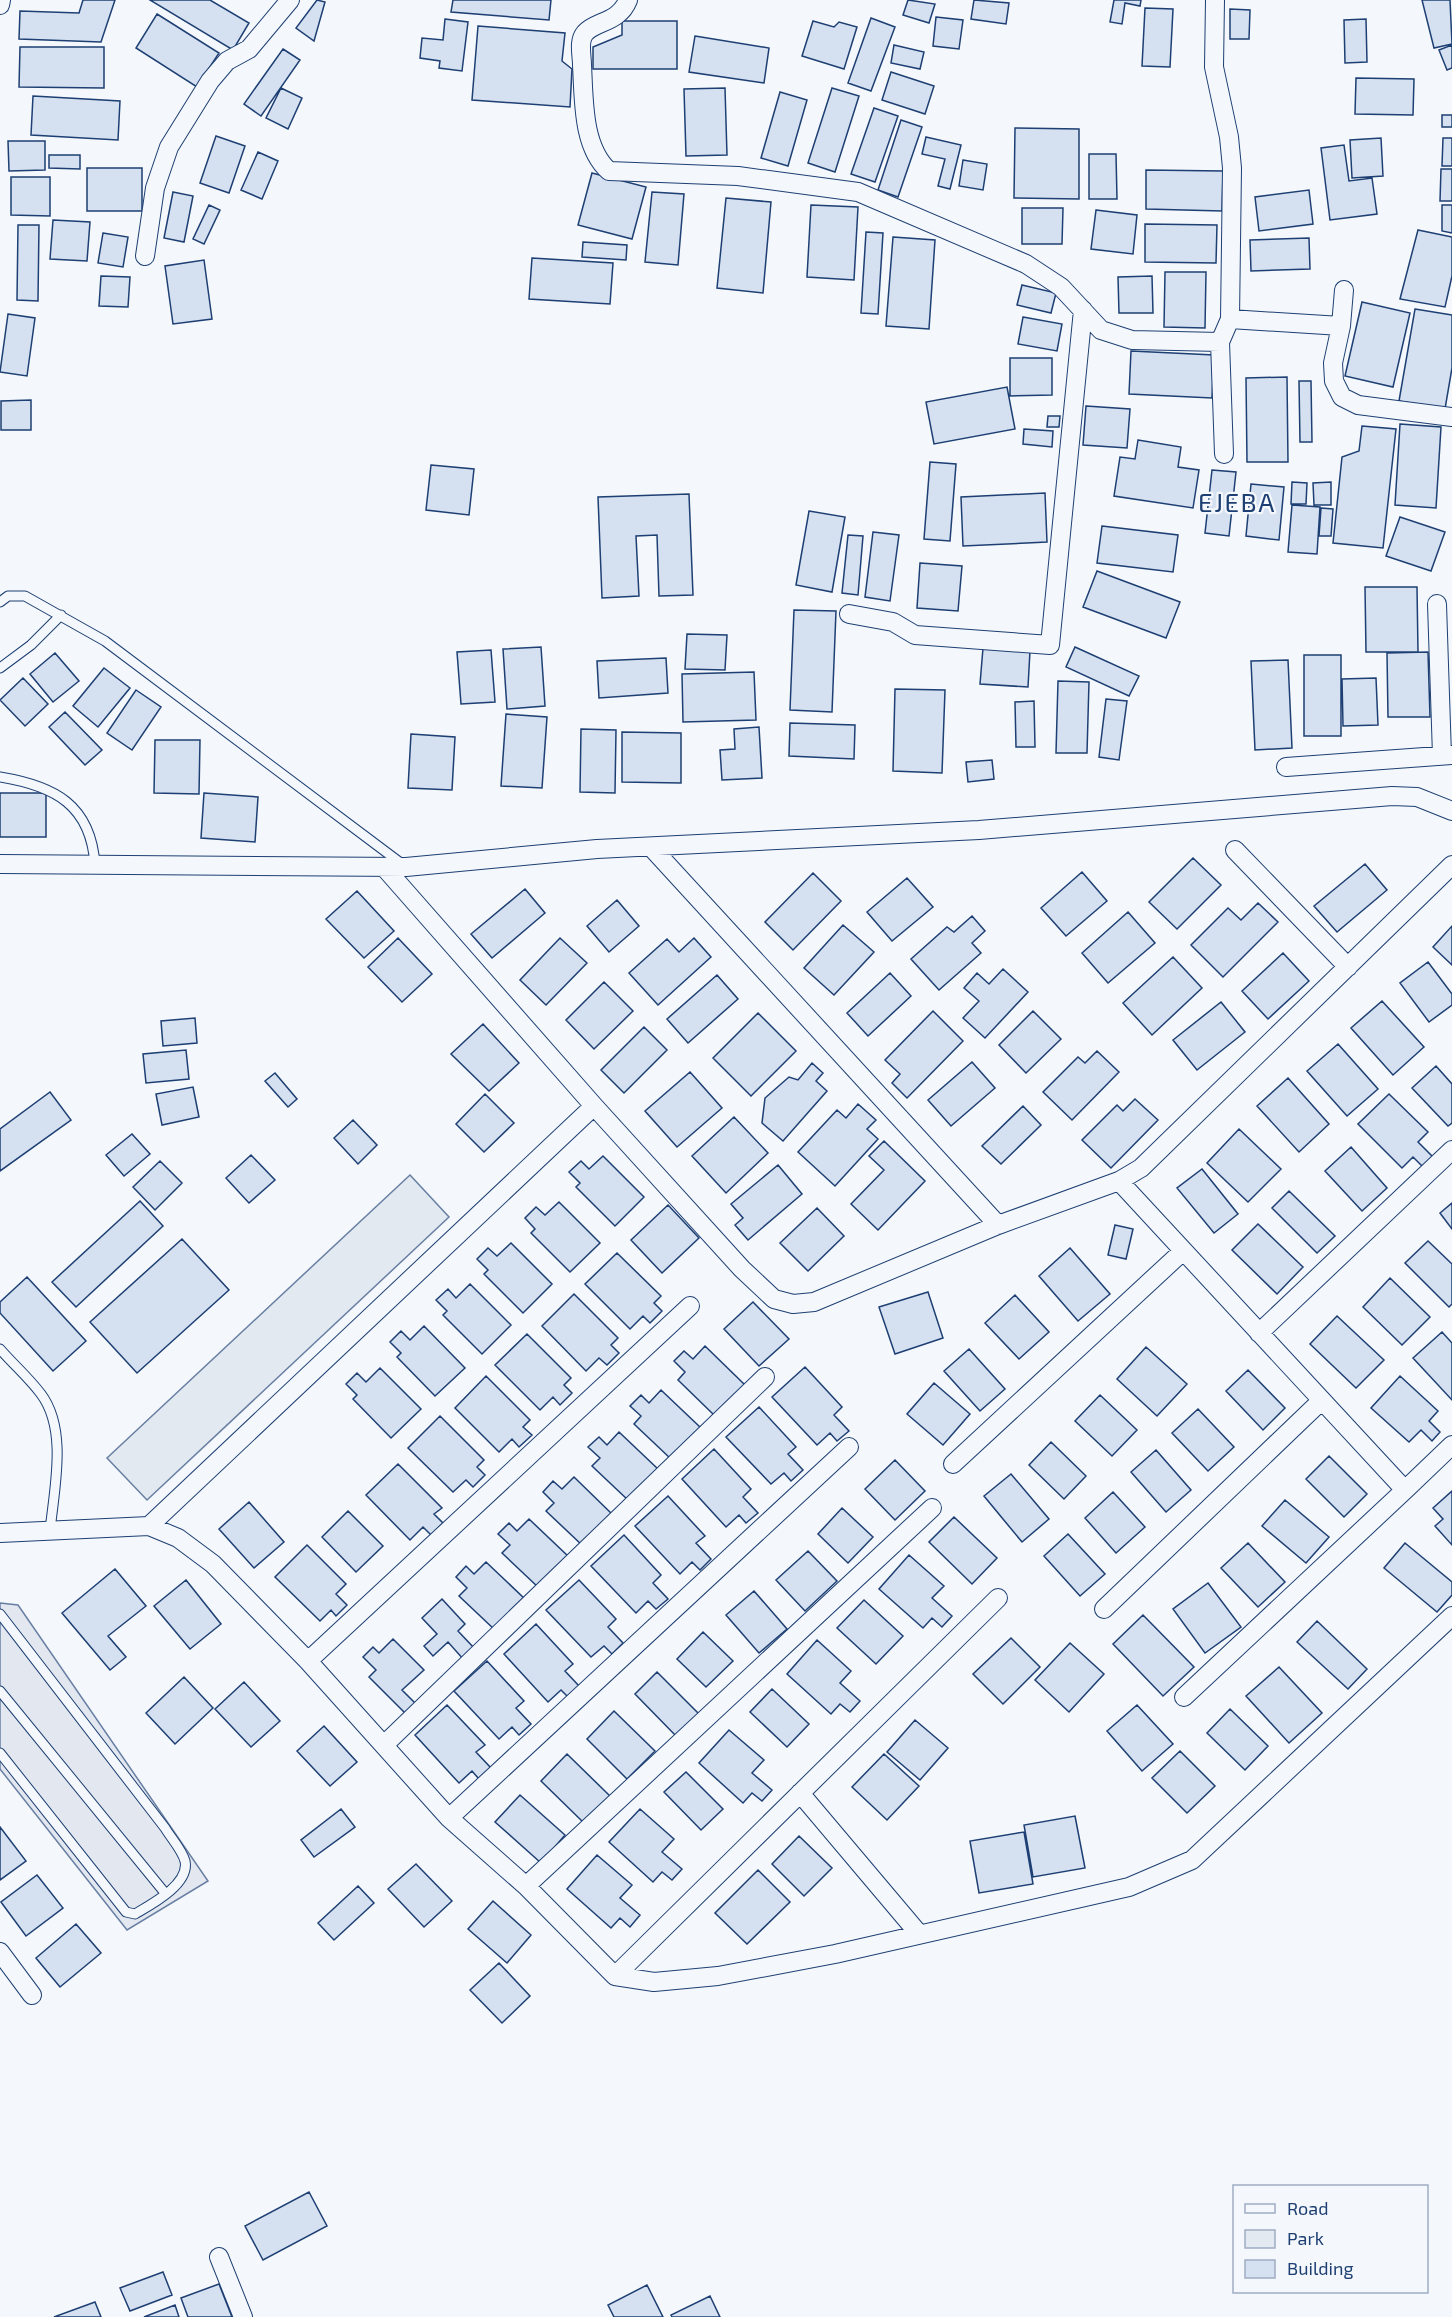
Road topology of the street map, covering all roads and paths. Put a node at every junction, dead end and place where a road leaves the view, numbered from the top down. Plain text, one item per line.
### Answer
1 (1, 0) edge
2 (290, 0) edge
3 (628, 0) edge
4 (1215, 0) edge
5 (0, 5) edge
6 (145, 256) dead end
7 (1344, 290) dead end
8 (1083, 310) junction
9 (1230, 319) junction
10 (1341, 326) junction
11 (1220, 342) junction
12 (1452, 417) edge
13 (1224, 454) dead end
14 (0, 602) edge
15 (1437, 604) dead end
16 (849, 614) dead end
17 (61, 615) junction
18 (0, 668) edge
19 (1447, 756) edge
20 (1286, 767) dead end
21 (0, 777) edge
22 (1452, 811) edge
23 (651, 847) junction
24 (1235, 850) dead end
25 (0, 864) edge
26 (95, 865) junction
27 (1452, 865) edge
28 (384, 867) junction
29 (406, 867) junction
30 (1348, 967) junction
31 (594, 1106) junction
32 (1452, 1150) edge
33 (1119, 1181) junction
34 (998, 1225) junction
35 (1183, 1251) junction
36 (690, 1306) dead end
37 (1259, 1333) junction
38 (0, 1349) edge
39 (765, 1377) dead end
40 (1321, 1401) junction
41 (1452, 1445) edge
42 (849, 1447) dead end
43 (953, 1464) dead end
44 (1405, 1490) junction
45 (932, 1508) dead end
46 (149, 1526) junction
47 (50, 1531) junction
48 (0, 1533) edge
49 (998, 1598) dead end
50 (1104, 1609) dead end
51 (0, 1614) edge
52 (1452, 1616) edge
53 (308, 1661) junction
54 (0, 1691) edge
55 (1184, 1697) dead end
56 (384, 1744) junction
57 (0, 1753) edge
58 (800, 1793) junction
59 (449, 1818) junction
60 (526, 1886) junction
61 (165, 1893) junction
62 (919, 1934) junction
63 (0, 1952) edge
64 (615, 1976) junction
65 (32, 1995) dead end
66 (219, 2257) dead end
67 (243, 2317) edge

1 - 5 street
2 - 6 street
3 - 8 street
4 - 9 street
7 - 10 street
8 - 11 street
8 - 16 street
9 - 10 street
9 - 11 street
10 - 12 street
11 - 13 street
14 - 17 lane
15 - 19 street
17 - 18 lane
17 - 29 lane
19 - 20 street
21 - 26 lane
22 - 23 street
23 - 29 street
23 - 34 street
24 - 30 street
25 - 26 street
26 - 28 street
27 - 30 street
28 - 29 street
28 - 31 street
30 - 33 street
31 - 34 street
31 - 46 street
32 - 37 street
33 - 34 street
33 - 35 street
35 - 37 street
35 - 43 street
36 - 53 street
37 - 40 street
38 - 47 lane
39 - 56 street
40 - 44 street
40 - 50 street
41 - 44 street
42 - 59 street
44 - 55 street
45 - 60 street
46 - 47 street
46 - 53 street
47 - 48 street
49 - 58 street
51 - 61 lane
52 - 62 street
53 - 56 street
54 - 61 lane
56 - 59 street
57 - 61 lane
58 - 62 street
58 - 64 street
59 - 60 street
60 - 64 street
62 - 64 street
63 - 65 street
66 - 67 street

